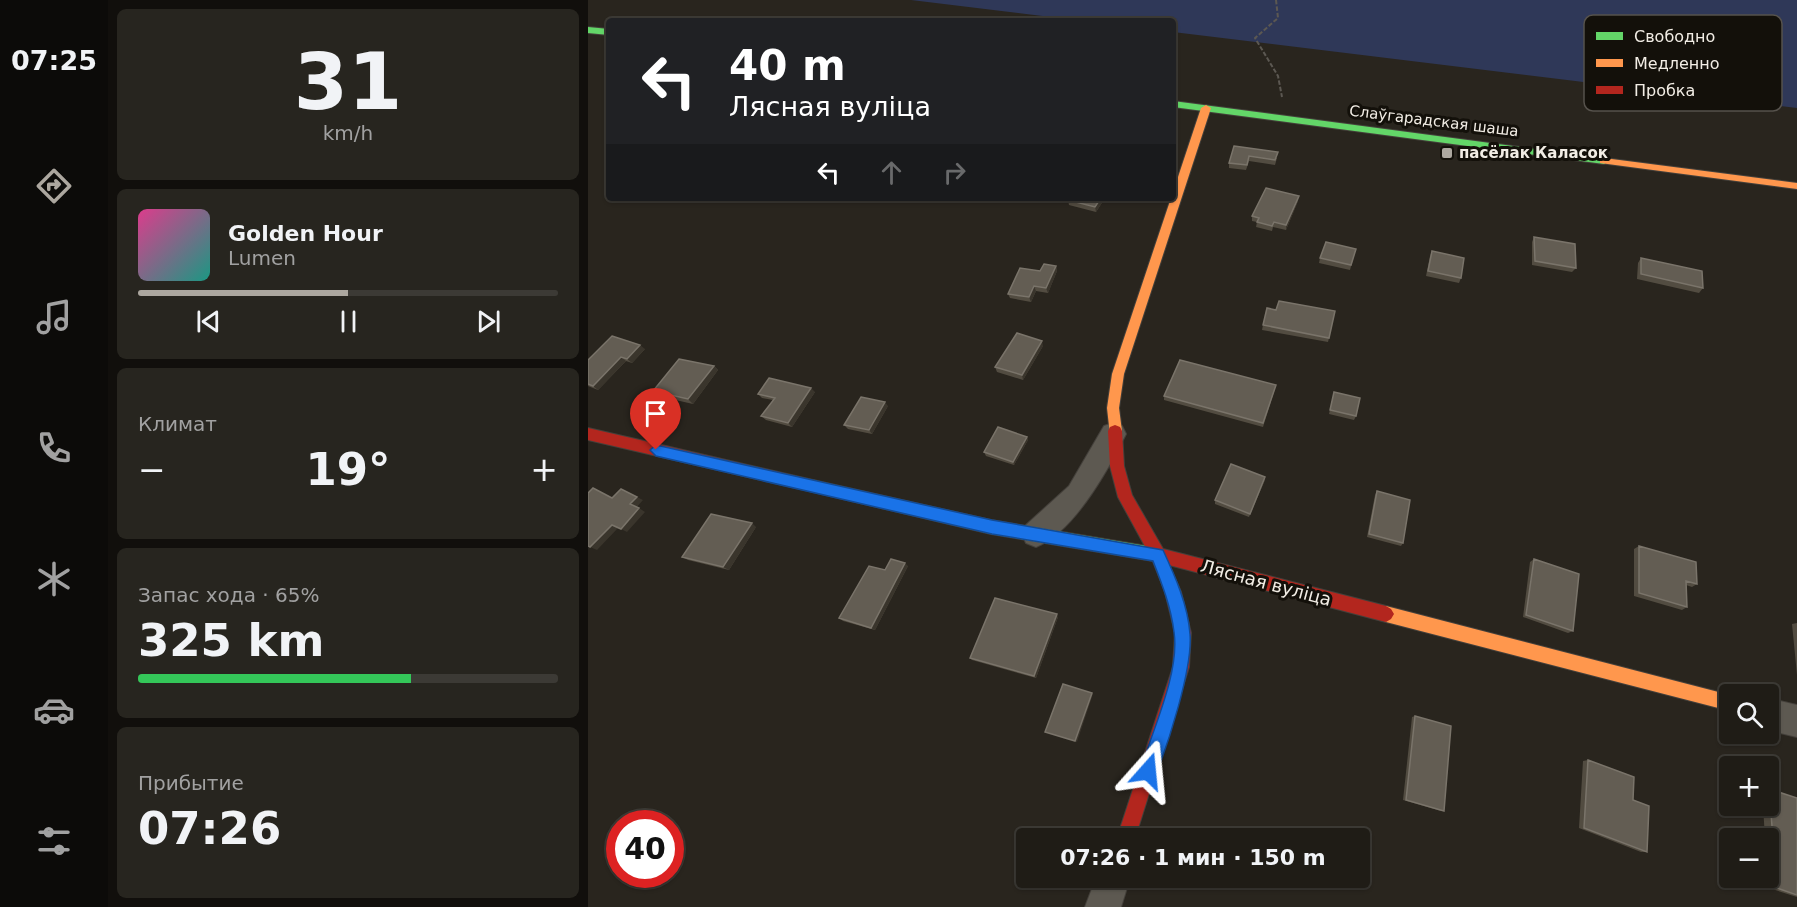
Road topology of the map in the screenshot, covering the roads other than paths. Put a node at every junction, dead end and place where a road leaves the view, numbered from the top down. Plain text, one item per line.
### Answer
1 (588, 30) edge
2 (606, 32) edge
3 (1176, 104) edge
4 (1206, 108) junction
5 (1797, 186) edge
6 (1176, 199) edge
7 (1175, 201) edge
8 (588, 434) edge
9 (1113, 434) junction
10 (1036, 534) junction
11 (1158, 555) junction
12 (1719, 701) edge
13 (1779, 717) edge
14 (1797, 721) edge
15 (1129, 828) edge
16 (1110, 888) edge
17 (1103, 907) edge

1 - 2 street
3 - 4 street, Слаўгарадская шаша
4 - 5 street, Слаўгарадская шаша
4 - 6 street
7 - 9 street
8 - 10 street, Лясная вуліца
9 - 10 street
9 - 11 street
10 - 11 street, Лясная вуліца
11 - 12 street, Лясная вуліца
11 - 15 street
13 - 14 street
16 - 17 street

